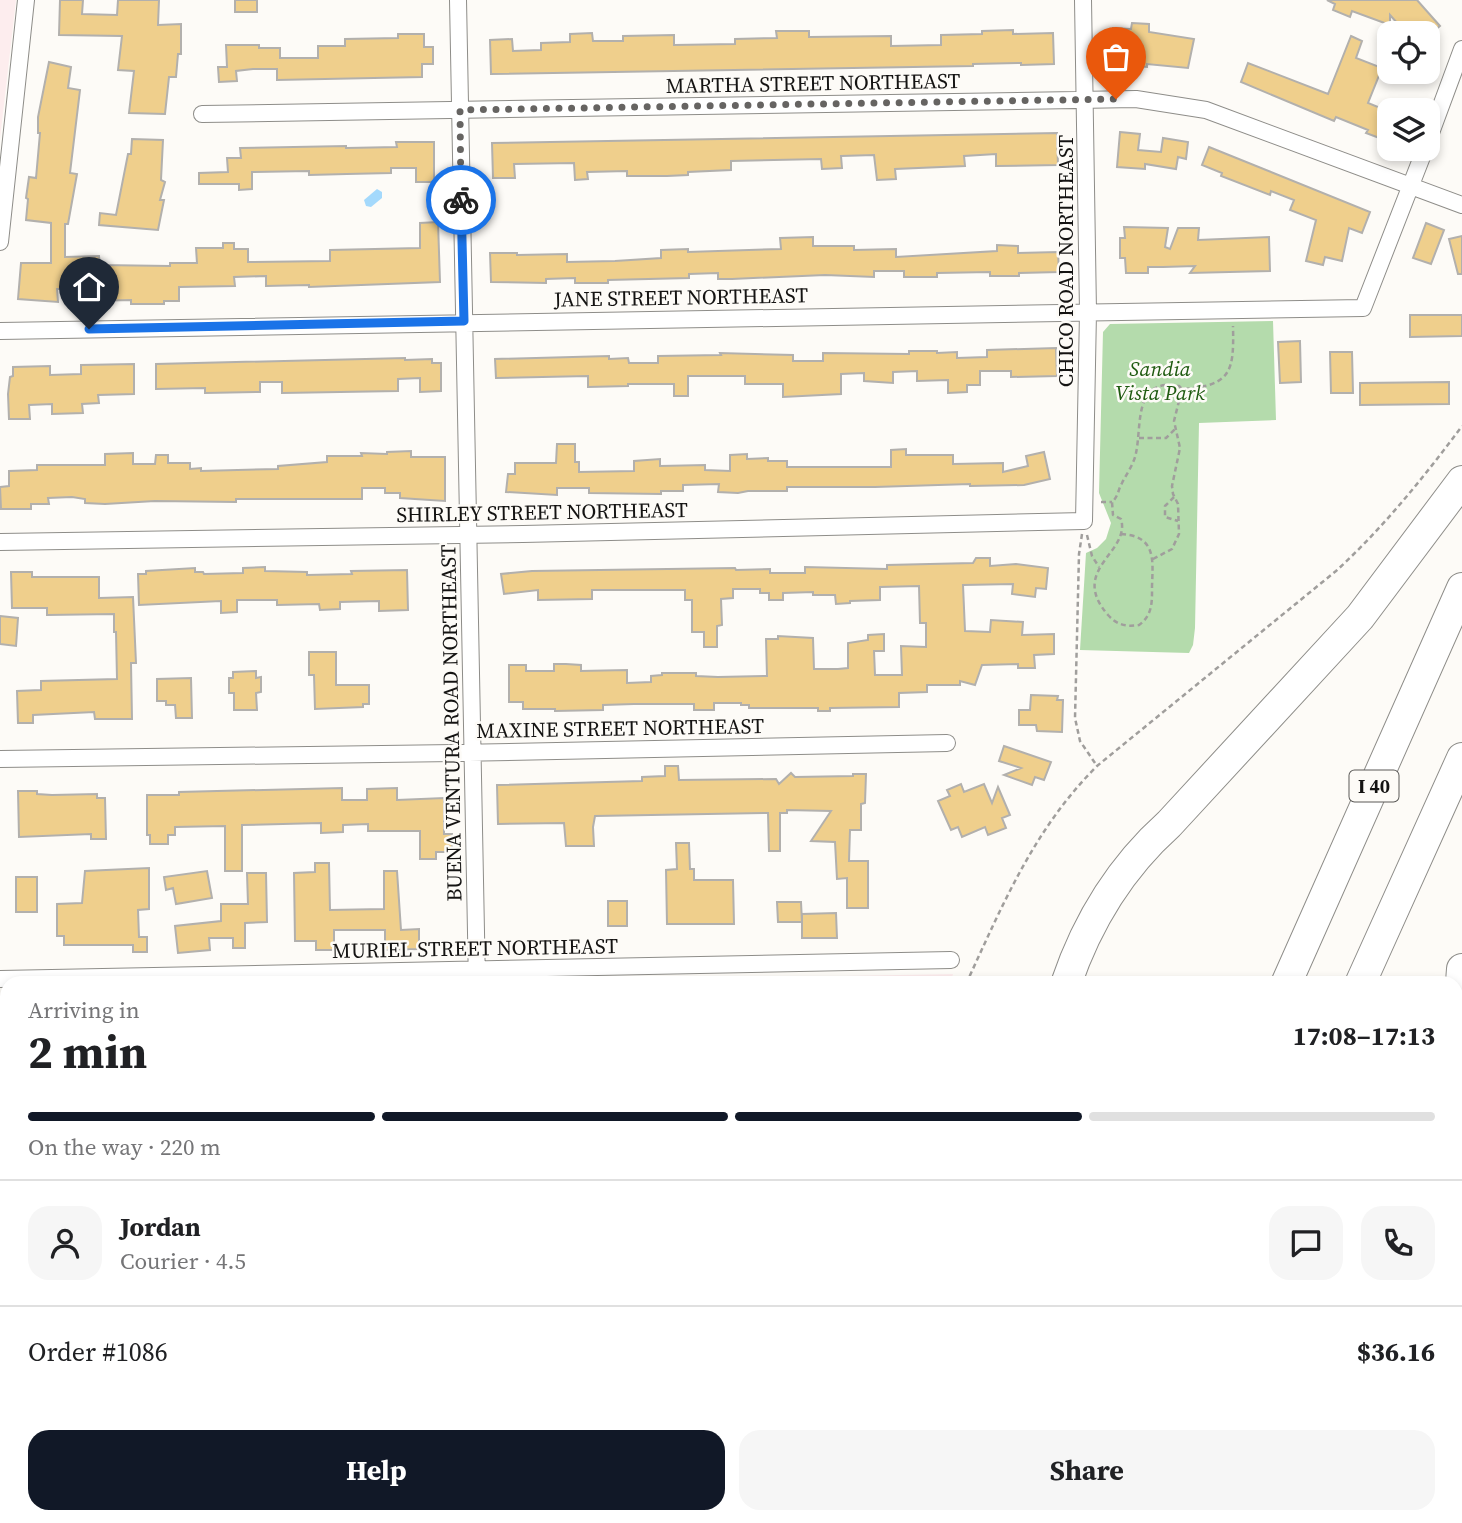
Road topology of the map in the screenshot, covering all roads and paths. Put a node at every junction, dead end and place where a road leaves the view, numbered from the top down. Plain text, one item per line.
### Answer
1 (26, 0) edge
2 (458, 0) edge
3 (1083, 0) edge
4 (1462, 49) edge
5 (1084, 99) junction
6 (1440, 109) edge
7 (460, 110) junction
8 (202, 114) dead end
9 (1421, 161) edge
10 (1411, 187) junction
11 (1462, 205) edge
12 (0, 242) edge
13 (1088, 312) junction
14 (464, 321) junction
15 (1233, 326) dead end
16 (0, 331) edge
17 (1182, 390) junction
18 (1462, 426) edge
19 (1175, 429) junction
20 (1139, 438) junction
21 (1462, 481) edge
22 (1174, 497) junction
23 (1101, 502) dead end
24 (1112, 502) junction
25 (1178, 520) junction
26 (1084, 521) junction
27 (1121, 534) junction
28 (469, 535) junction
29 (0, 542) edge
30 (1153, 559) junction
31 (1099, 568) junction
32 (1462, 588) edge
33 (1116, 614) dead end
34 (1113, 619) junction
35 (947, 743) dead end
36 (472, 752) junction
37 (1462, 758) edge
38 (0, 759) edge
39 (1097, 766) junction
40 (1113, 888) junction
41 (951, 960) dead end
42 (477, 976) edge
43 (970, 976) edge
44 (1060, 976) edge
45 (1069, 976) edge
46 (1082, 976) edge
47 (1290, 976) edge
48 (1364, 976) edge

1 - 12 street
2 - 7 street, BUENA VENTURA ROAD NORTHEAST
3 - 5 street, CHICO ROAD NORTHEAST
4 - 6 street
5 - 7 street, MARTHA STREET NORTHEAST
5 - 10 street, MARTHA STREET NORTHEAST
5 - 13 street, CHICO ROAD NORTHEAST
7 - 8 street, MARTHA STREET NORTHEAST
7 - 14 street, BUENA VENTURA ROAD NORTHEAST
9 - 10 street
10 - 11 street, MARTHA STREET NORTHEAST
10 - 13 street, JANE STREET NORTHEAST
13 - 14 street, JANE STREET NORTHEAST
13 - 26 street, CHICO ROAD NORTHEAST
14 - 16 street, JANE STREET NORTHEAST
14 - 28 street, BUENA VENTURA ROAD NORTHEAST
15 - 17 path
17 - 19 path
17 - 20 path
18 - 39 path
19 - 20 path
19 - 22 path
20 - 24 path
21 - 40 highway
22 - 25 path
22 - 25 path
23 - 24 path
24 - 27 path
25 - 30 path
26 - 28 street, SHIRLEY STREET NORTHEAST
26 - 31 path
26 - 39 path
27 - 30 path
27 - 31 path
28 - 29 street, SHIRLEY STREET NORTHEAST
28 - 36 street, BUENA VENTURA ROAD NORTHEAST
30 - 34 path
31 - 34 path
32 - 47 highway, I 40
33 - 34 path
35 - 36 street, MAXINE STREET NORTHEAST
36 - 38 street, MAXINE STREET NORTHEAST
36 - 42 street, BUENA VENTURA ROAD NORTHEAST
37 - 48 highway
39 - 43 path
40 - 44 highway
40 - 45 highway
40 - 46 highway
41 - 42 street, MURIEL STREET NORTHEAST

